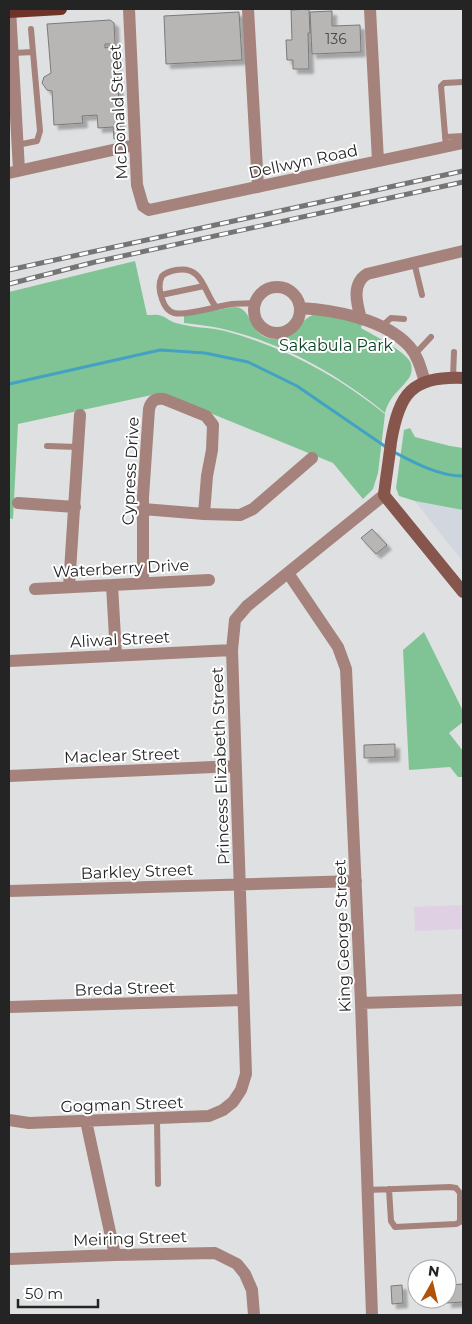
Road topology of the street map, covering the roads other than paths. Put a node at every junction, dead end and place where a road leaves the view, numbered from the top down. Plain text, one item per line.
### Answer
1 (61, 9) edge
2 (129, 9) edge
3 (248, 9) edge
4 (370, 9) edge
5 (10, 11) edge
6 (31, 29) dead end
7 (33, 52) junction
8 (13, 53) junction
9 (463, 82) edge
10 (13, 123) edge
11 (463, 136) edge
12 (445, 142) junction
13 (463, 143) edge
14 (18, 145) junction
15 (135, 145) junction
16 (378, 162) junction
17 (14, 172) edge
18 (258, 187) junction
19 (149, 210) joint
20 (463, 251) edge
21 (414, 262) junction
22 (204, 286) junction
23 (161, 295) junction
24 (422, 295) dead end
25 (255, 303) junction
26 (216, 308) junction
27 (300, 308) junction
28 (362, 319) junction
29 (404, 319) dead end
30 (381, 328) junction
31 (431, 337) dead end
32 (454, 352) dead end
33 (415, 354) junction
34 (458, 378) edge
35 (425, 382) junction
36 (80, 415) dead end
37 (47, 446) dead end
38 (78, 447) junction
39 (312, 458) dead end
40 (384, 495) junction
41 (18, 503) dead end
42 (75, 507) junction
43 (143, 509) junction
44 (204, 514) junction
45 (288, 573) junction
46 (210, 580) dead end
47 (143, 583) junction
48 (112, 585) junction
49 (69, 587) junction
50 (35, 589) dead end
51 (463, 592) edge
52 (232, 650) junction
53 (116, 656) junction
54 (9, 661) edge
55 (236, 766) junction
56 (9, 776) edge
57 (356, 881) junction
58 (240, 884) junction
59 (9, 891) edge
60 (243, 1000) junction
61 (463, 1000) edge
62 (361, 1003) junction
63 (9, 1007) edge
64 (233, 1102) joint
65 (157, 1119) junction
66 (9, 1120) edge
67 (86, 1121) junction
68 (158, 1184) dead end
69 (389, 1189) junction
70 (368, 1190) junction
71 (115, 1255) junction
72 (9, 1259) edge
73 (254, 1315) edge
74 (372, 1315) edge

1 - 5 main road
2 - 15 street, McDonald Street
3 - 18 street
4 - 16 street
5 - 8 street
6 - 7 lane
7 - 8 lane
7 - 14 lane
8 - 10 street
9 - 12 lane
10 - 14 street
11 - 12 lane
12 - 13 street, Dellwyn Road
12 - 16 street, Dellwyn Road
14 - 17 street
15 - 17 street
15 - 19 street, McDonald Street
16 - 18 street, Dellwyn Road
18 - 19 street, Dellwyn Road
20 - 21 street
21 - 24 lane
21 - 28 street
22 - 23 lane
22 - 23 lane
22 - 26 lane
23 - 26 lane
25 - 26 lane
25 - 27 street
25 - 27 street
27 - 28 street
28 - 30 street
29 - 30 lane
30 - 33 street
31 - 33 lane
32 - 34 lane
33 - 35 street
34 - 35 street
35 - 40 street
36 - 38 street
37 - 38 lane
38 - 42 street
39 - 44 street
40 - 45 street, Princess Elizabeth Street
40 - 51 street
41 - 42 street
42 - 49 street
43 - 44 street
43 - 44 street, Cypress Drive
43 - 47 street, Cypress Drive
45 - 52 street, Princess Elizabeth Street
45 - 57 street, King George Street
46 - 47 street, Waterberry Drive
47 - 48 street, Waterberry Drive
48 - 49 street, Waterberry Drive
48 - 53 street
49 - 50 street, Waterberry Drive
52 - 53 street, Aliwal Street
52 - 55 street, Princess Elizabeth Street
53 - 54 street, Aliwal Street
55 - 56 street, Maclear Street
55 - 58 street, Princess Elizabeth Street
57 - 58 street, Barkley Street
57 - 62 street, King George Street
58 - 59 street, Barkley Street
58 - 60 street, Princess Elizabeth Street
60 - 63 street, Breda Street
60 - 64 street, Princess Elizabeth Street
61 - 62 street
62 - 70 street, King George Street
64 - 65 street, Gogman Street
65 - 67 street, Gogman Street
65 - 68 lane
66 - 67 street, Gogman Street
67 - 71 street
69 - 69 lane
69 - 70 lane
70 - 74 street, King George Street
71 - 72 street, Meiring Street
71 - 73 street, Meiring Street

